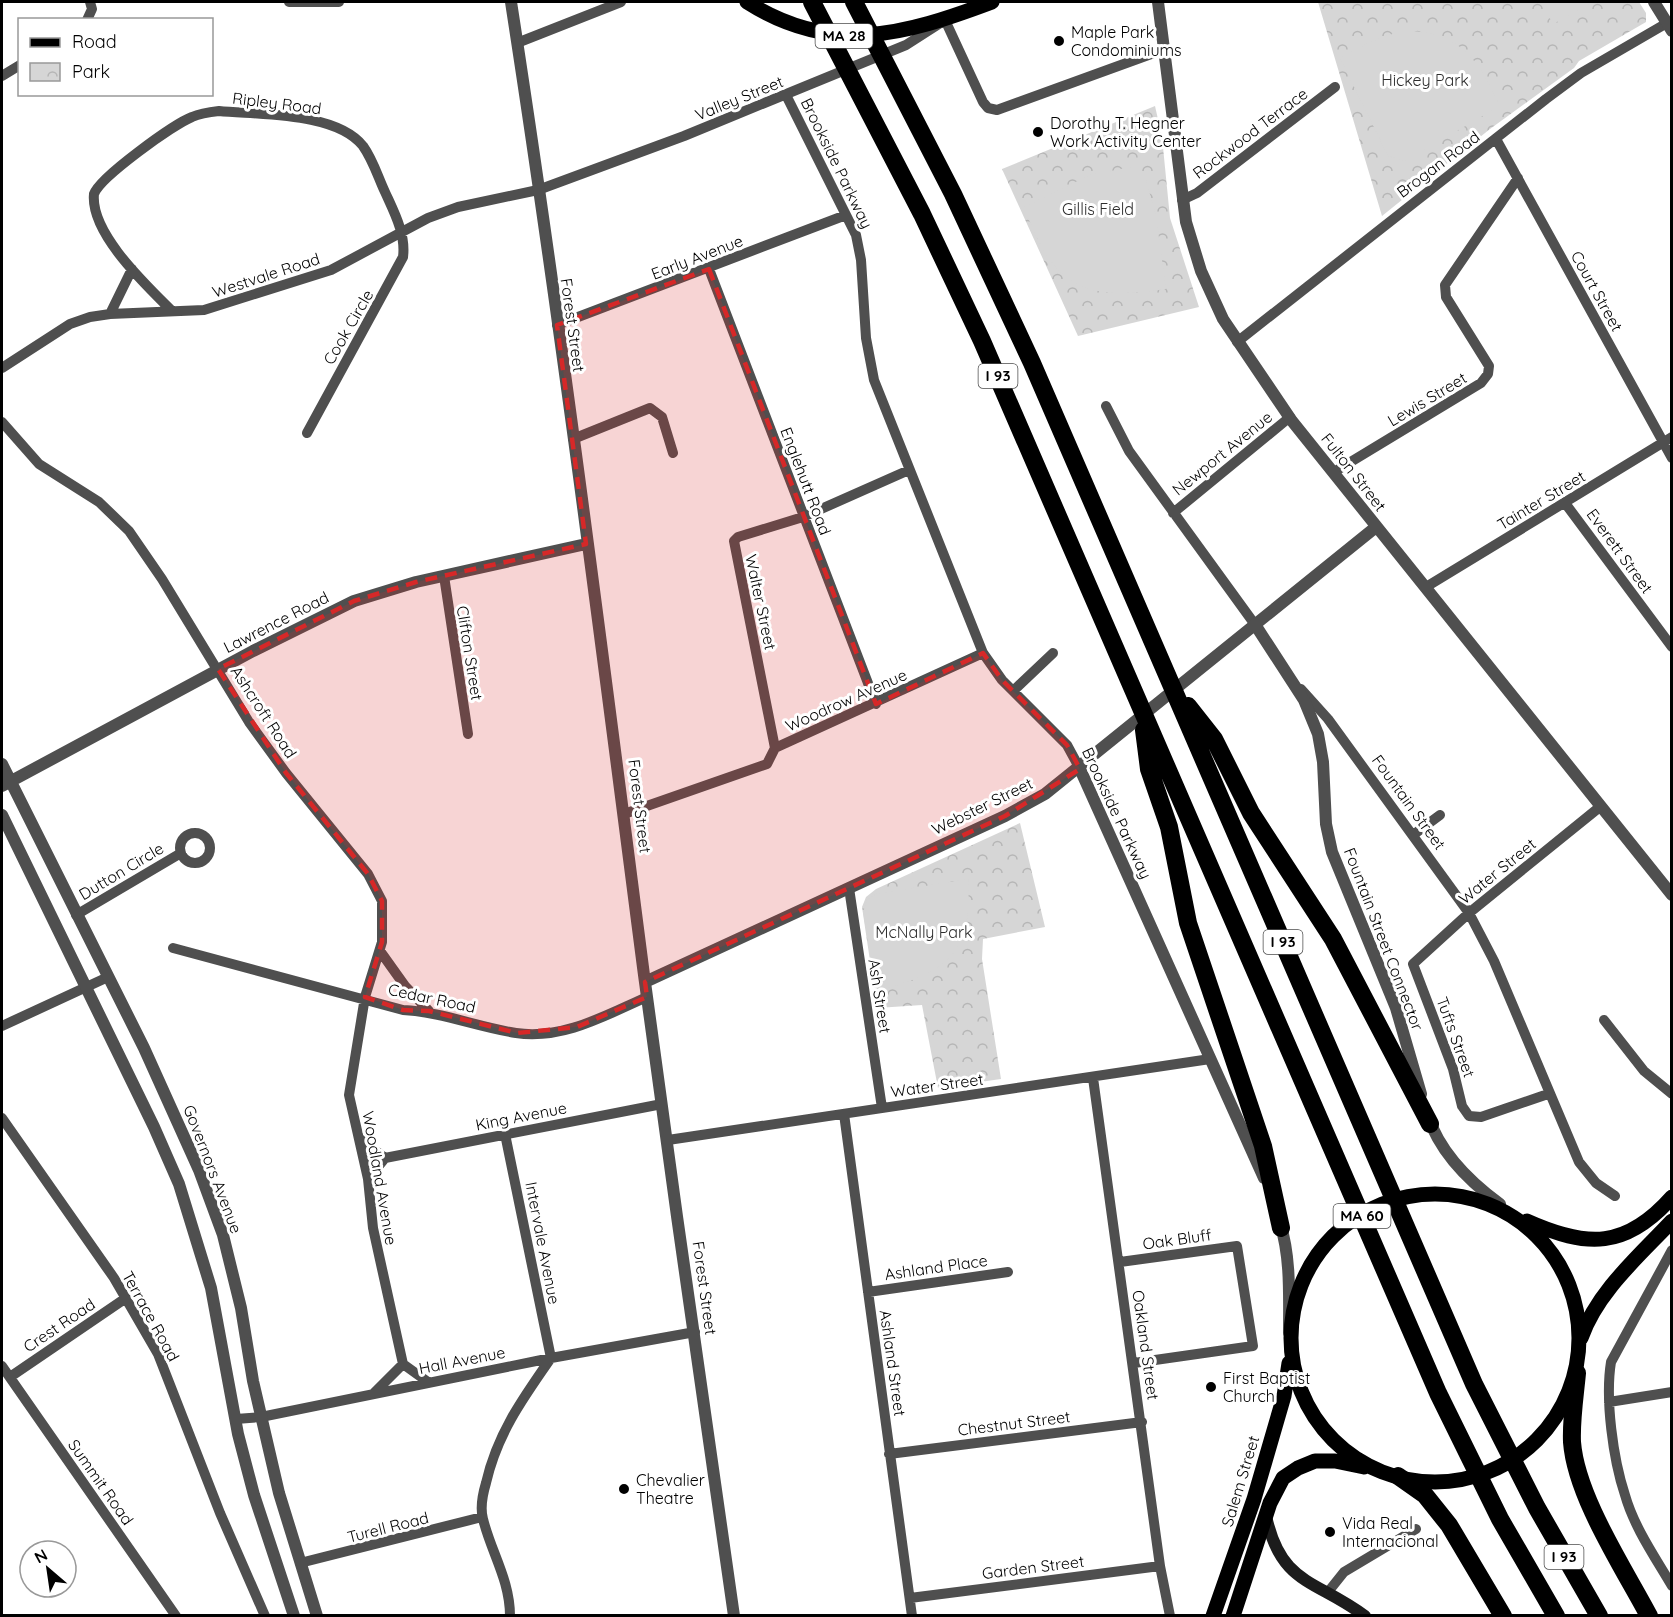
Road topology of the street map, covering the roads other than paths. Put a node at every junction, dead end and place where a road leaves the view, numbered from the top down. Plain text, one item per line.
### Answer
1 (90, 2) edge
2 (288, 2) edge
3 (339, 2) edge
4 (511, 2) edge
5 (621, 2) edge
6 (747, 2) edge
7 (992, 2) edge
8 (1158, 2) edge
9 (1654, 2) edge
10 (812, 5) edge
11 (857, 6) edge
12 (88, 18) edge
13 (945, 20) junction
14 (1669, 27) edge
15 (518, 43) junction
16 (1165, 49) junction
17 (18, 65) edge
18 (2, 76) edge
19 (1335, 87) dead end
20 (786, 95) junction
21 (1496, 139) junction
22 (1518, 178) junction
23 (538, 190) junction
24 (1182, 200) junction
25 (846, 215) junction
26 (401, 232) junction
27 (132, 269) junction
28 (709, 269) junction
29 (172, 311) junction
30 (110, 314) junction
31 (557, 325) junction
32 (1237, 342) junction
33 (2, 368) edge
34 (1106, 406) dead end
35 (1290, 417) junction
36 (2, 422) edge
37 (307, 434) dead end
38 (573, 439) junction
39 (1667, 440) edge
40 (673, 453) dead end
41 (1671, 458) edge
42 (909, 470) junction
43 (1334, 472) junction
44 (1565, 502) junction
45 (1173, 513) junction
46 (803, 517) junction
47 (1376, 527) junction
48 (586, 544) junction
49 (444, 576) junction
50 (1426, 587) junction
51 (1256, 626) junction
52 (1671, 647) edge
53 (984, 653) junction
54 (1053, 653) dead end
55 (1281, 666) junction
56 (218, 669) junction
57 (1013, 691) junction
58 (876, 704) junction
59 (1195, 723) junction
60 (468, 734) dead end
61 (776, 748) junction
62 (1156, 763) junction
63 (2, 764) edge
64 (1080, 769) junction
65 (7, 783) edge
66 (1601, 807) junction
67 (624, 814) junction
68 (2, 815) edge
69 (1440, 815) dead end
70 (1413, 835) junction
71 (181, 853) dead end
72 (849, 888) junction
73 (1671, 895) edge
74 (1469, 913) junction
75 (76, 915) junction
76 (173, 948) dead end
77 (380, 951) junction
78 (1414, 962) joint
79 (108, 977) junction
80 (645, 981) junction
81 (85, 987) junction
82 (365, 997) junction
83 (647, 997) junction
84 (429, 1011) junction
85 (1604, 1020) dead end
86 (2, 1026) edge
87 (1210, 1059) junction
88 (1093, 1077) junction
89 (1548, 1094) junction
90 (1671, 1094) edge
91 (662, 1104) junction
92 (882, 1108) junction
93 (844, 1114) junction
94 (2, 1118) edge
95 (1431, 1124) junction
96 (505, 1134) junction
97 (360, 1139) junction
98 (668, 1140) junction
99 (385, 1158) junction
100 (368, 1179) junction
101 (1615, 1196) dead end
102 (1671, 1197) edge
103 (1500, 1204) junction
104 (1523, 1219) junction
105 (1671, 1221) edge
106 (1281, 1228) junction
107 (1671, 1250) edge
108 (1120, 1262) junction
109 (1008, 1272) dead end
110 (868, 1292) junction
111 (126, 1298) junction
112 (695, 1332) junction
113 (1289, 1333) junction
114 (1579, 1344) junction
115 (1290, 1354) junction
116 (551, 1358) junction
117 (1134, 1363) junction
118 (403, 1364) junction
119 (2, 1366) edge
120 (1577, 1373) junction
121 (10, 1377) junction
122 (428, 1382) junction
123 (1671, 1392) edge
124 (374, 1393) junction
125 (1609, 1402) junction
126 (261, 1417) junction
127 (236, 1419) junction
128 (1142, 1422) junction
129 (889, 1454) junction
130 (1373, 1468) junction
131 (1398, 1476) junction
132 (1266, 1516) junction
133 (482, 1517) junction
134 (1416, 1529) dead end
135 (300, 1563) junction
136 (1160, 1566) junction
137 (1671, 1586) edge
138 (1328, 1592) junction
139 (910, 1598) junction
140 (176, 1616) edge
141 (265, 1616) edge
142 (294, 1616) edge
143 (317, 1616) edge
144 (510, 1616) edge
145 (734, 1616) edge
146 (912, 1616) edge
147 (1170, 1616) edge
148 (1213, 1616) edge
149 (1233, 1616) edge
150 (1365, 1616) edge
151 (1503, 1616) edge
152 (1556, 1616) edge
153 (1599, 1616) edge
154 (1648, 1616) edge

1 - 12 street
2 - 3 street
4 - 15 street, Forest Street
5 - 15 street
6 - 13 main road, MA 28
7 - 13 main road, MA 28
8 - 16 street, Fulton Street
9 - 14 street
10 - 62 highway, I 93
11 - 59 highway, I 93
13 - 16 street
13 - 20 street, Valley Street
14 - 21 street, Brogan Road
15 - 23 street, Forest Street
16 - 24 street, Fulton Street
17 - 18 street
19 - 24 street, Rockwood Terrace
20 - 23 street, Valley Street
20 - 25 street, Brookside Parkway
21 - 22 street, Court Street
21 - 32 street, Brogan Road
22 - 39 street, Court Street
22 - 43 street, Lewis Street
23 - 26 street, Westvale Road
23 - 31 street, Forest Street
24 - 32 street, Fulton Street
25 - 28 street, Early Avenue
25 - 42 street, Brookside Parkway
26 - 27 street, Ripley Road
26 - 29 street, Westvale Road
26 - 37 street, Cook Circle
27 - 29 street, Ripley Road
27 - 30 street
28 - 31 street, Early Avenue
28 - 46 street, Englehutt Road
29 - 30 street, Westvale Road
30 - 33 street, Westvale Road
31 - 38 street, Forest Street
32 - 35 street, Fulton Street
34 - 45 street, Fountain Street
35 - 43 street, Fulton Street
35 - 45 street, Newport Avenue
36 - 56 street, Ashcroft Road
38 - 40 street
38 - 48 street, Forest Street
39 - 41 street, Court Street
39 - 44 street, Tainter Street
42 - 46 street, Walter Street
42 - 53 street, Brookside Parkway
43 - 47 street, Fulton Street
44 - 50 street, Tainter Street
44 - 52 street, Everett Street
45 - 51 street, Fountain Street
46 - 58 street, Englehutt Road
46 - 61 street, Walter Street
47 - 50 street, Fulton Street
47 - 51 street, Webster Street
48 - 49 street, Lawrence Road
48 - 67 street, Forest Street
49 - 56 street, Lawrence Road
49 - 60 street, Clifton Street
50 - 66 street, Fulton Street
51 - 55 street, Fountain Street
51 - 64 street, Webster Street
53 - 57 street, Brookside Parkway
53 - 58 street, Woodrow Avenue
54 - 57 street
55 - 70 street, Fountain Street
55 - 95 street, Fountain Street Connector
56 - 65 street, Lawrence Road
56 - 77 street, Ashcroft Road
57 - 64 street, Brookside Parkway
58 - 61 street, Woodrow Avenue
59 - 95 highway
59 - 153 highway, I 93
61 - 67 street, Woodrow Avenue
62 - 106 highway
62 - 152 highway, I 93
63 - 65 street, Governors Avenue
64 - 72 street, Webster Street
64 - 87 street, Brookside Parkway
65 - 75 street, Governors Avenue
66 - 73 street, Fulton Street
66 - 74 street, Water Street
67 - 80 street, Forest Street
68 - 81 street
69 - 70 street
70 - 74 street, Fountain Street
71 - 75 street, Dutton Circle
72 - 80 street, Webster Street
72 - 92 street, Ash Street
74 - 78 street, Water Street
74 - 89 street, Fountain Street
75 - 79 street, Governors Avenue
76 - 82 street, Cedar Road
77 - 82 street, Ashcroft Road
77 - 84 street
78 - 89 street, Tufts Street
79 - 81 street
79 - 126 street, Governors Avenue
80 - 83 street, Forest Street
81 - 86 street
81 - 127 street
82 - 84 street, Cedar Road
82 - 97 street, Woodland Avenue
83 - 84 street, Cedar Road
83 - 91 street, Forest Street
85 - 90 street
87 - 88 street, Water Street
87 - 106 street, Brookside Parkway
88 - 92 street, Water Street
88 - 108 street, Oakland Street
89 - 101 street, Fountain Street
91 - 96 street, King Avenue
91 - 98 street, Forest Street
92 - 93 street, Water Street
93 - 98 street, Water Street
93 - 110 street, Ashland Street
94 - 111 street, Terrace Road
95 - 103 street, Fountain Street Connector
96 - 99 street, King Avenue
96 - 116 street, Intervale Avenue
97 - 99 street
97 - 100 street, Woodland Avenue
98 - 112 street, Forest Street
99 - 100 street
100 - 118 street, Woodland Avenue
102 - 104 main road, MA 60
103 - 104 main road, MA 60
103 - 113 main road, MA 60
104 - 114 main road
105 - 114 main road
106 - 113 street, Brookside Parkway
107 - 125 street
108 - 117 street, Oakland Street
108 - 117 street, Oak Bluff
109 - 110 street, Ashland Place
110 - 129 street, Ashland Street
111 - 121 street, Crest Road
111 - 141 street, Terrace Road
112 - 116 street, Hall Avenue
112 - 145 street, Forest Street
113 - 115 main road, MA 60
114 - 120 main road
115 - 130 main road
115 - 148 main road, Salem Street / MA 60
116 - 122 street, Hall Avenue
116 - 133 street
117 - 128 street, Oakland Street
118 - 122 street
118 - 124 street
119 - 121 street, Summit Road
120 - 131 main road
120 - 154 highway
121 - 140 street, Summit Road
122 - 124 street, Hall Avenue
123 - 125 street
124 - 126 street, Hall Avenue
125 - 137 street
126 - 127 street, Hall Avenue
126 - 135 street, Governors Avenue
127 - 142 street
128 - 129 street, Chestnut Street
128 - 136 street, Oakland Street
129 - 139 street, Ashland Street
130 - 131 main road
130 - 132 main road
131 - 151 highway
132 - 138 main road
132 - 149 main road
133 - 135 street, Turell Road
133 - 144 street
134 - 138 street
135 - 143 street, Governors Avenue
136 - 139 street, Garden Street
136 - 147 street, Oakland Street
138 - 150 main road
139 - 146 street, Ashland Street

